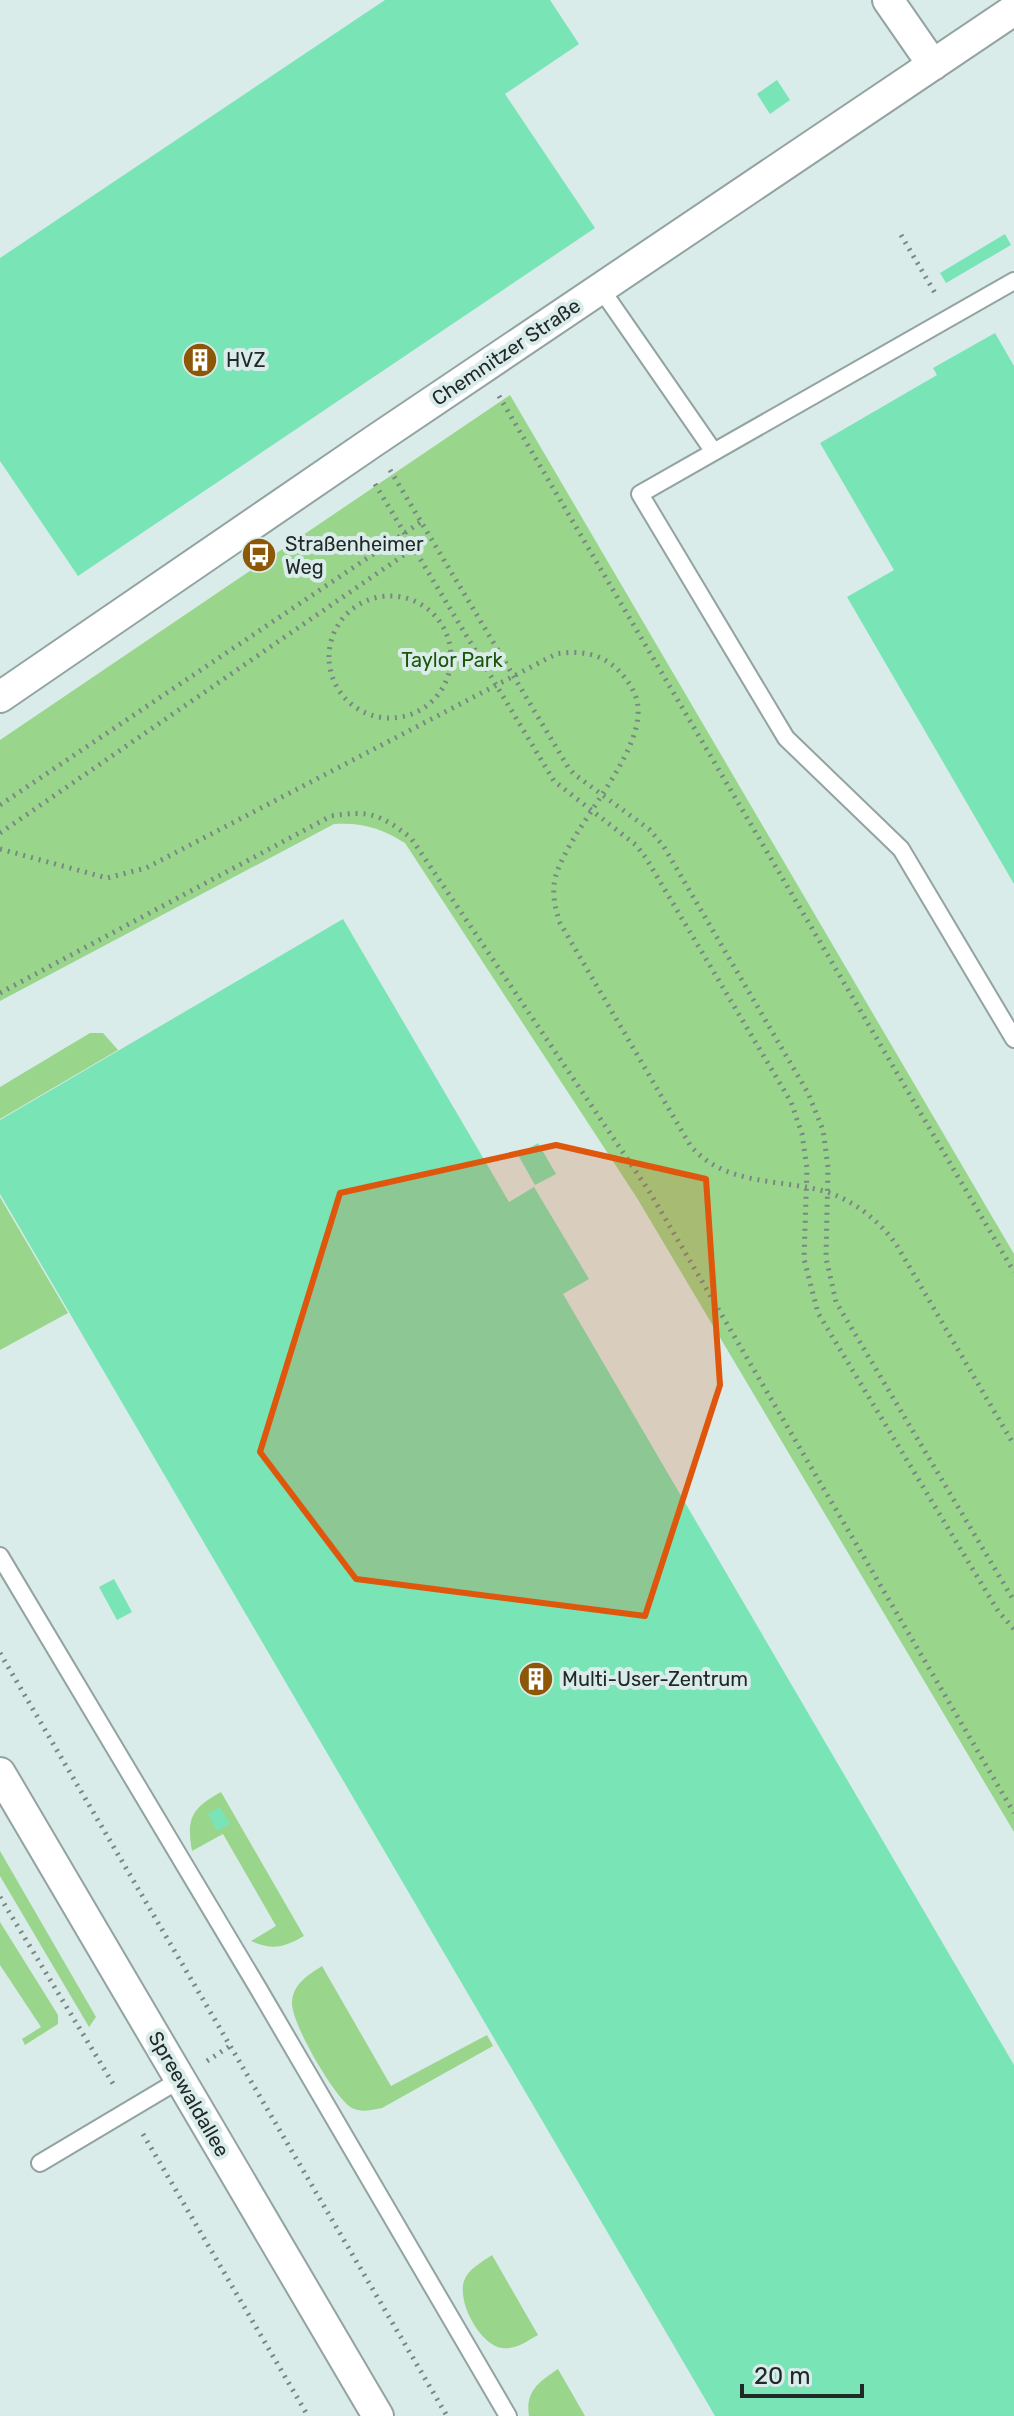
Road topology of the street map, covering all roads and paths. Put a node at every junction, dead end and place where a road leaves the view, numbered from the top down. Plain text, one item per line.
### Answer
1 (888, 0) edge
2 (1014, 10) edge
3 (933, 65) junction
4 (1014, 281) edge
5 (601, 289) junction
6 (482, 368) junction
7 (365, 447) junction
8 (714, 452) junction
9 (421, 522) junction
10 (405, 532) junction
11 (414, 548) junction
12 (348, 594) junction
13 (356, 606) junction
14 (455, 617) junction
15 (443, 626) junction
16 (513, 674) junction
17 (495, 684) junction
18 (0, 697) edge
19 (418, 711) junction
20 (425, 721) junction
21 (602, 794) junction
22 (0, 805) edge
23 (589, 811) junction
24 (0, 833) edge
25 (0, 849) edge
26 (0, 993) edge
27 (1014, 1039) edge
28 (806, 1189) junction
29 (828, 1192) junction
30 (1014, 1272) edge
31 (1014, 1445) edge
32 (0, 1556) edge
33 (1014, 1601) edge
34 (1014, 1629) edge
35 (0, 1653) edge
36 (0, 1773) edge
37 (1014, 1813) edge
38 (0, 1897) edge
39 (181, 2079) junction
40 (129, 2110) junction
41 (40, 2163) dead end
42 (308, 2416) edge
43 (378, 2416) edge
44 (447, 2416) edge
45 (508, 2416) edge

1 - 3 street
2 - 3 street, Chemnitzer Straße
3 - 5 street, Chemnitzer Straße
4 - 8 lane
5 - 6 street, Chemnitzer Straße
5 - 8 lane
6 - 7 street, Chemnitzer Straße
6 - 30 path
7 - 9 path
7 - 10 path
7 - 18 street, Chemnitzer Straße
8 - 27 lane
9 - 10 path
9 - 16 path
10 - 11 path
10 - 22 path
11 - 12 path
11 - 14 path
12 - 13 path
12 - 24 path
13 - 15 path
13 - 19 path
14 - 15 path
14 - 17 path
15 - 19 path
16 - 17 path
16 - 21 path
16 - 21 path
17 - 20 path
17 - 23 path
19 - 20 path
20 - 25 path
21 - 23 path
21 - 29 path
23 - 28 path
23 - 28 path
26 - 37 path
28 - 29 path
28 - 34 path
29 - 31 path
29 - 33 path
32 - 45 lane
35 - 44 path
36 - 39 street, Spreewaldallee
38 - 40 path
39 - 40 lane
39 - 43 street, Spreewaldallee
40 - 41 lane
40 - 42 path

